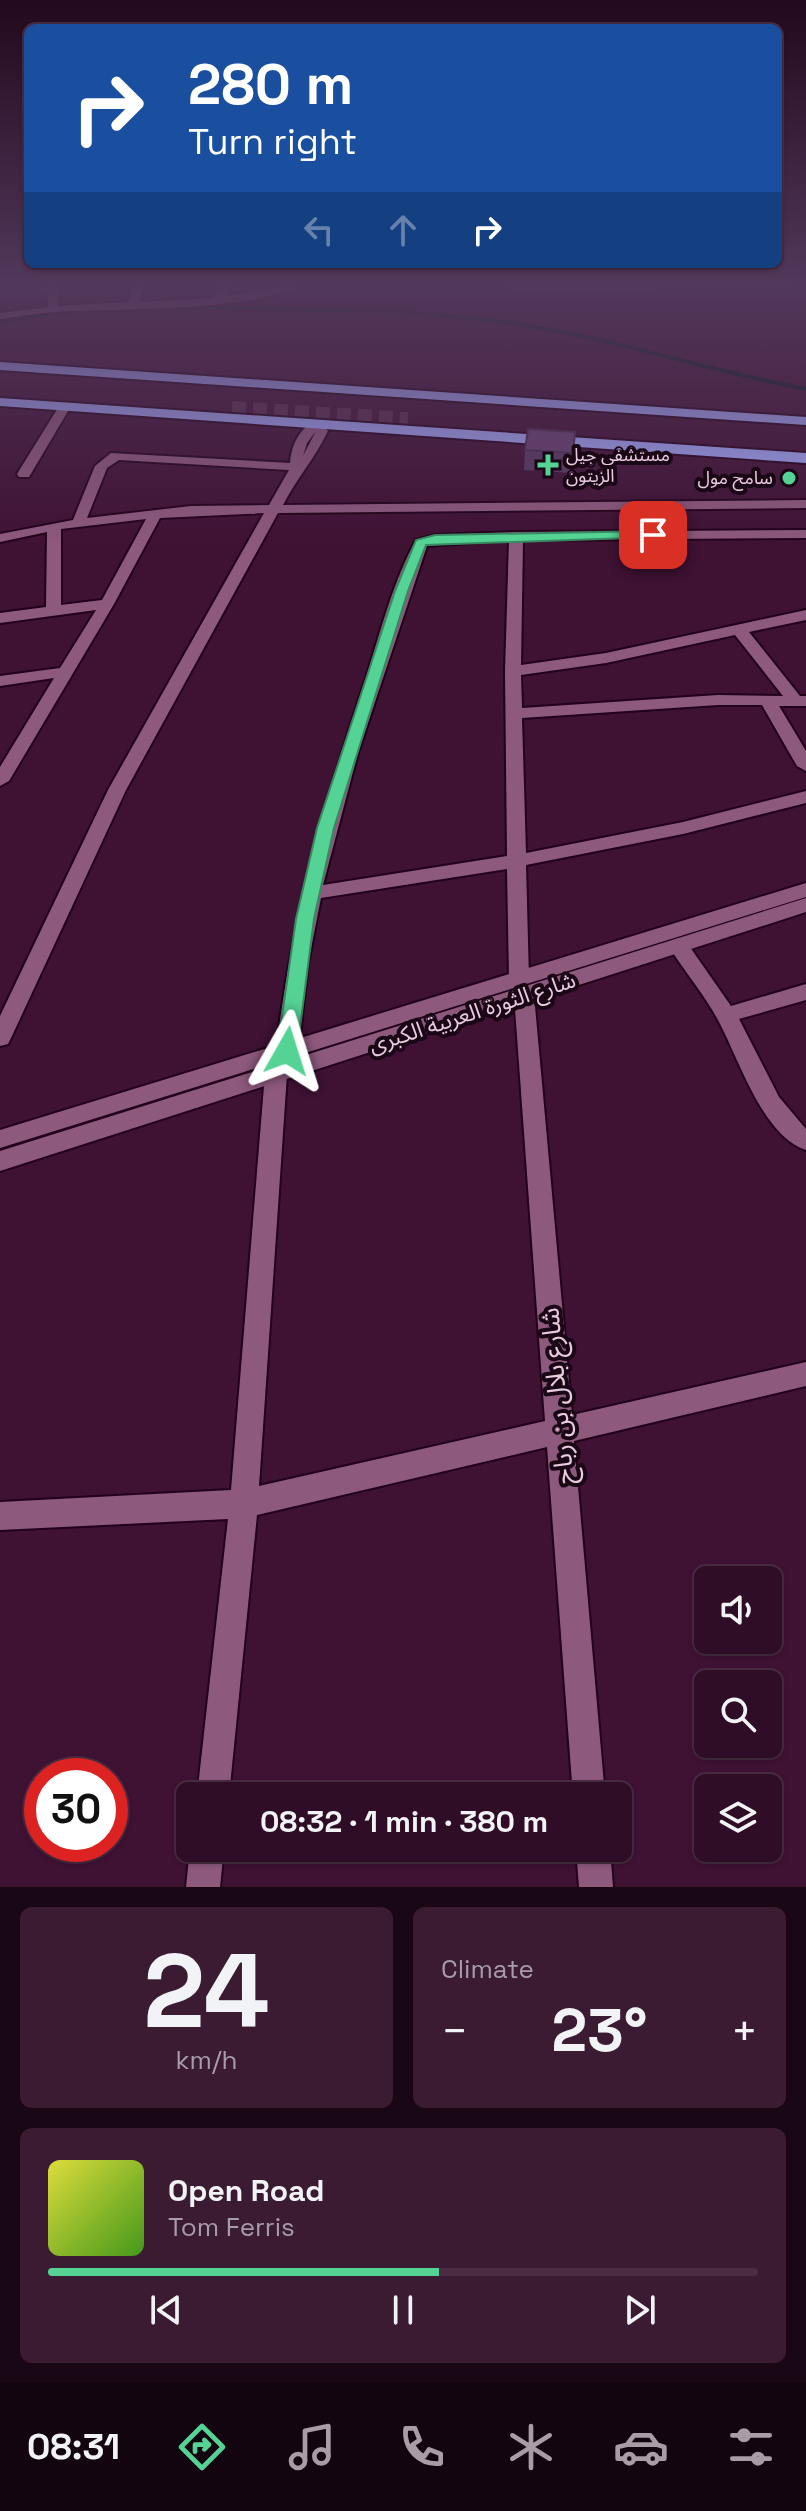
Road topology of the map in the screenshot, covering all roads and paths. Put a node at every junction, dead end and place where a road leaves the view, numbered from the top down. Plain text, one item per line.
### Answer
1 (77, 371) edge
2 (0, 375) edge
3 (273, 384) junction
4 (296, 386) junction
5 (0, 391) edge
6 (366, 391) junction
7 (246, 392) tunnel mouth
8 (388, 392) junction
9 (0, 402) edge
10 (417, 403) tunnel mouth
11 (65, 406) junction
12 (232, 408) tunnel mouth
13 (322, 411) junction
14 (250, 419) junction
15 (408, 419) tunnel mouth
16 (806, 421) edge
17 (382, 429) junction
18 (806, 429) edge
19 (806, 447) edge
20 (806, 458) edge
21 (297, 467) junction
22 (24, 474) dead end
23 (806, 504) edge
24 (275, 508) junction
25 (156, 513) junction
26 (79, 522) junction
27 (54, 526) junction
28 (806, 534) edge
29 (516, 536) junction
30 (0, 538) edge
31 (107, 604) junction
32 (54, 610) junction
33 (806, 615) edge
34 (0, 618) edge
35 (738, 628) junction
36 (513, 671) junction
37 (65, 672) junction
38 (0, 681) edge
39 (767, 700) junction
40 (801, 701) edge
41 (515, 713) junction
42 (19, 751) junction
43 (0, 754) edge
44 (806, 766) edge
45 (0, 781) edge
46 (806, 797) edge
47 (518, 863) junction
48 (806, 890) edge
49 (311, 893) junction
50 (806, 905) edge
51 (678, 945) junction
52 (522, 987) junction
53 (806, 992) edge
54 (726, 1015) junction
55 (2, 1027) edge
56 (282, 1062) junction
57 (0, 1139) edge
58 (806, 1141) edge
59 (0, 1161) edge
60 (806, 1374) edge
61 (560, 1432) junction
62 (244, 1504) junction
63 (0, 1516) edge
64 (214, 1782) edge
65 (588, 1782) edge
66 (206, 1862) edge
67 (594, 1862) edge
68 (203, 1887) edge
69 (596, 1887) edge

1 - 3 highway
2 - 7 highway
3 - 4 highway
3 - 14 highway
4 - 6 highway
4 - 13 highway
5 - 12 highway
6 - 8 highway
6 - 13 highway
8 - 16 highway
8 - 17 highway
9 - 11 highway
10 - 18 highway
11 - 14 highway
11 - 22 street
13 - 14 highway
13 - 17 highway
13 - 21 street
15 - 19 highway
17 - 20 highway
21 - 24 street
21 - 26 street
23 - 24 street
24 - 25 street
24 - 55 street
25 - 26 street
25 - 31 street
26 - 27 street
27 - 30 street
27 - 32 street
28 - 29 street
29 - 36 street, شارع بلال بن رباح
29 - 49 street
31 - 32 street
31 - 37 street
32 - 34 street
33 - 35 street
35 - 36 street
35 - 40 street
36 - 41 street, شارع بلال بن رباح
37 - 38 street
37 - 42 street
39 - 40 street
39 - 41 street
39 - 44 street
41 - 47 street, شارع بلال بن رباح
42 - 43 street
42 - 45 street
46 - 47 street
47 - 49 street
47 - 52 street, شارع بلال بن رباح
48 - 52 street, شارع الثورة العربية الكبرى
49 - 56 street
50 - 51 street, شارع الثورة العربية الكبرى
51 - 52 street, شارع الثورة العربية الكبرى
51 - 54 street
52 - 56 street, شارع الثورة العربية الكبرى
52 - 61 street, شارع بلال بن رباح
53 - 54 street
54 - 58 street
56 - 57 street, شارع الثورة العربية الكبرى
56 - 59 street, شارع الثورة العربية الكبرى
56 - 62 street
60 - 61 street
61 - 62 street
61 - 65 street, شارع بلال بن رباح
62 - 63 street
62 - 64 street
66 - 68 street
67 - 69 street

